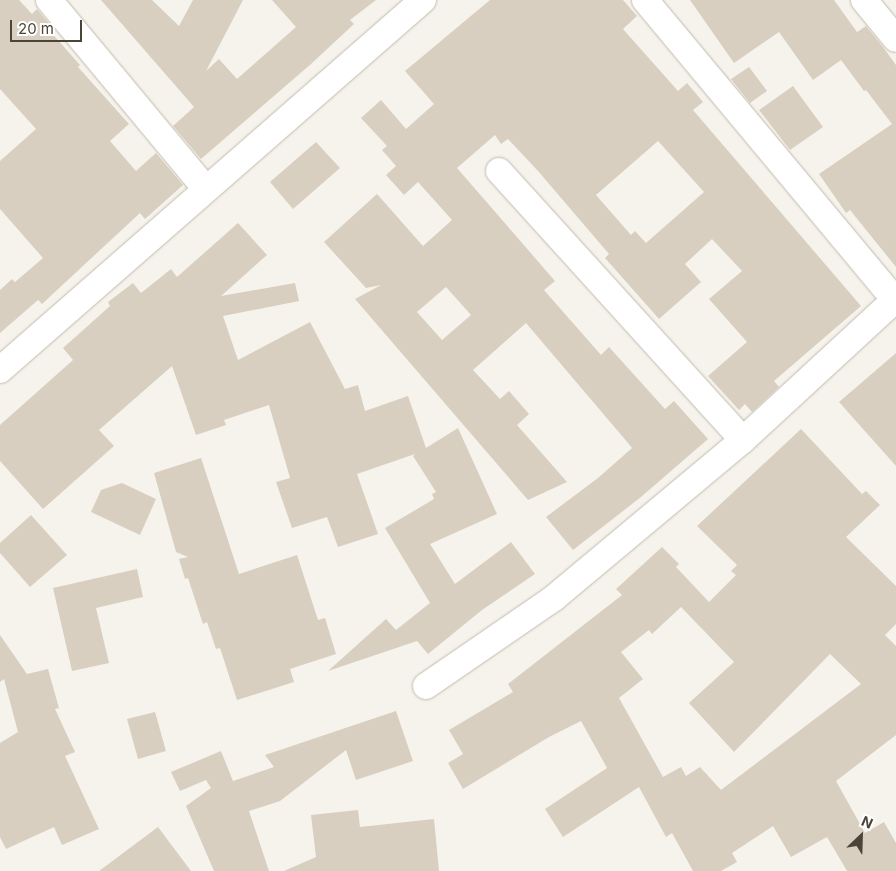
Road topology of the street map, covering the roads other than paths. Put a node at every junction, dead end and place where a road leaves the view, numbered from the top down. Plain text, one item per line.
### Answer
1 (49, 0) edge
2 (424, 0) edge
3 (645, 0) edge
4 (864, 0) edge
5 (896, 38) edge
6 (499, 171) dead end
7 (205, 188) junction
8 (896, 300) edge
9 (0, 370) edge
10 (743, 440) junction
11 (426, 686) dead end

1 - 7 street
2 - 7 street
3 - 8 street
4 - 5 street
6 - 10 street
7 - 9 street
8 - 10 street
10 - 11 street

